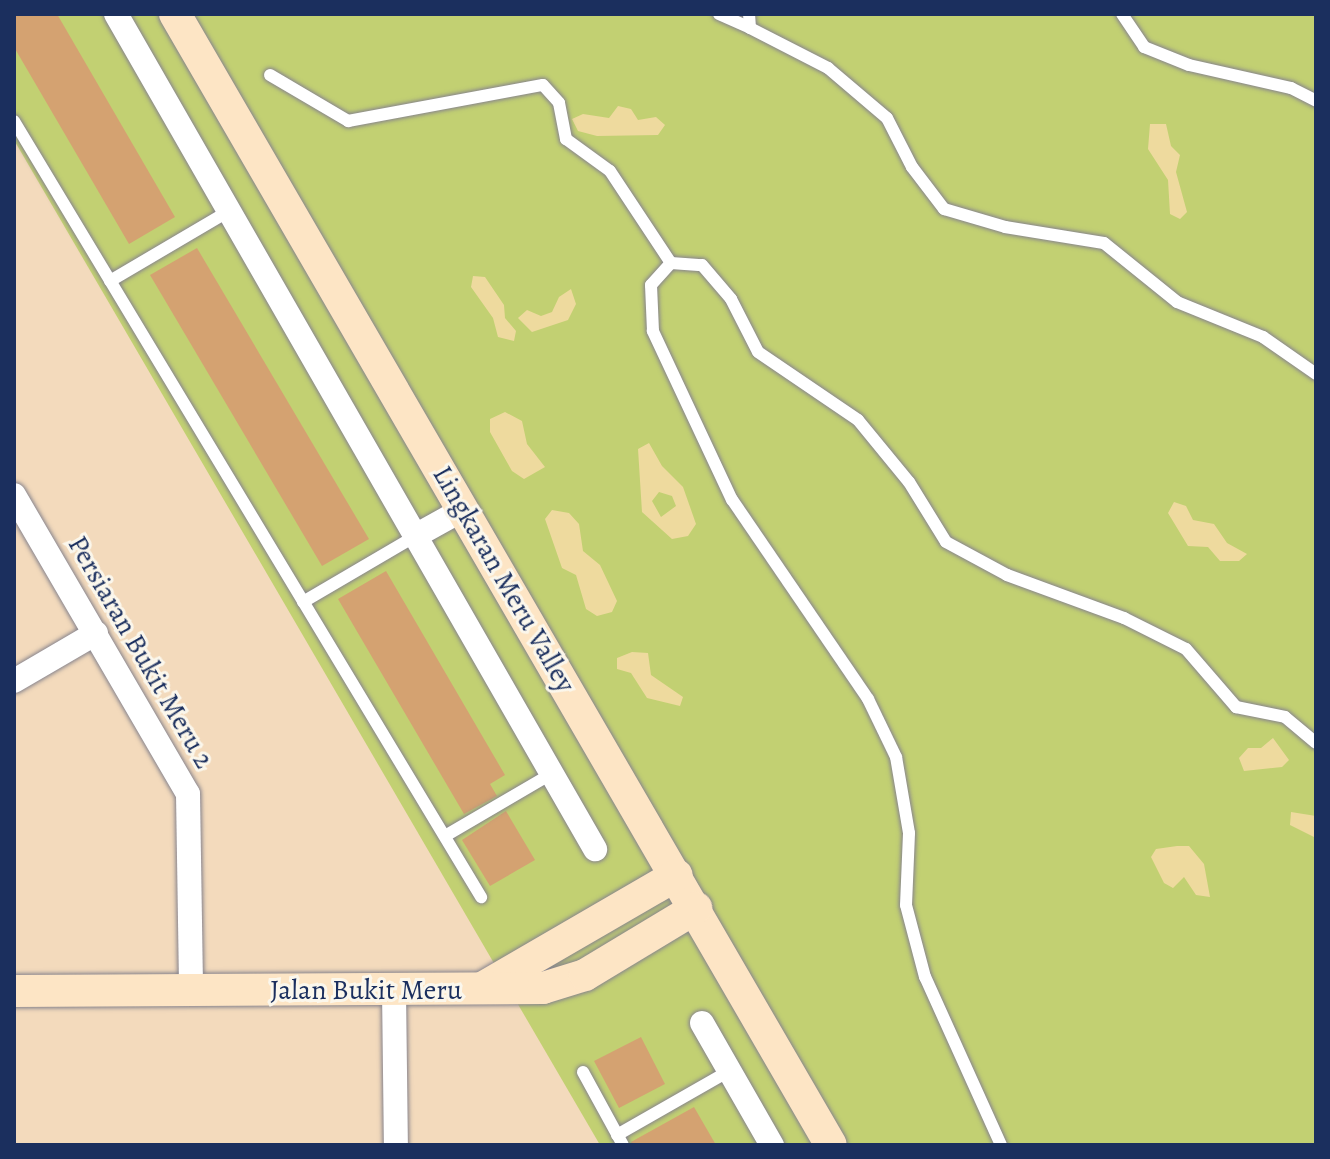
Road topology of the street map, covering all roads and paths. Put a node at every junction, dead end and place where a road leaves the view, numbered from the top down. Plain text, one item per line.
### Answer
1 (116, 14) edge
2 (175, 14) edge
3 (719, 14) edge
4 (749, 14) edge
5 (1122, 14) edge
6 (750, 28) junction
7 (270, 75) dead end
8 (1316, 101) edge
9 (14, 121) edge
10 (229, 211) junction
11 (671, 263) junction
12 (110, 281) junction
13 (1316, 374) edge
14 (14, 495) edge
15 (464, 509) junction
16 (417, 535) junction
17 (303, 602) junction
18 (96, 633) junction
19 (14, 681) edge
20 (1316, 743) edge
21 (553, 773) junction
22 (445, 836) junction
23 (595, 849) dead end
24 (677, 875) junction
25 (481, 897) dead end
26 (696, 908) junction
27 (394, 990) junction
28 (480, 990) junction
29 (14, 991) edge
30 (191, 991) junction
31 (702, 1023) dead end
32 (729, 1071) junction
33 (583, 1072) dead end
34 (620, 1140) edge
35 (396, 1145) edge
36 (772, 1145) edge
37 (831, 1145) edge
38 (1001, 1145) edge

1 - 10 street
2 - 15 street, Lingkaran Meru Valley
3 - 6 lane
4 - 6 lane
5 - 8 lane
6 - 13 lane
7 - 11 lane
9 - 12 lane
10 - 12 lane
10 - 16 street
11 - 20 lane
11 - 38 lane
12 - 17 lane
14 - 18 street, Persiaran Bukit Meru 2
15 - 16 street
15 - 24 street, Lingkaran Meru Valley
16 - 17 lane
16 - 21 street
17 - 22 lane
18 - 19 street
18 - 30 street, Persiaran Bukit Meru 2
21 - 22 lane
21 - 23 street
22 - 25 lane
24 - 26 street, Lingkaran Meru Valley
24 - 28 street
26 - 28 street, Jalan Bukit Meru
26 - 37 street, Lingkaran Meru Valley
27 - 28 street, Jalan Bukit Meru
27 - 30 street, Jalan Bukit Meru
27 - 35 street
29 - 30 street, Jalan Bukit Meru
31 - 32 street
32 - 34 lane
32 - 36 street
33 - 34 lane

